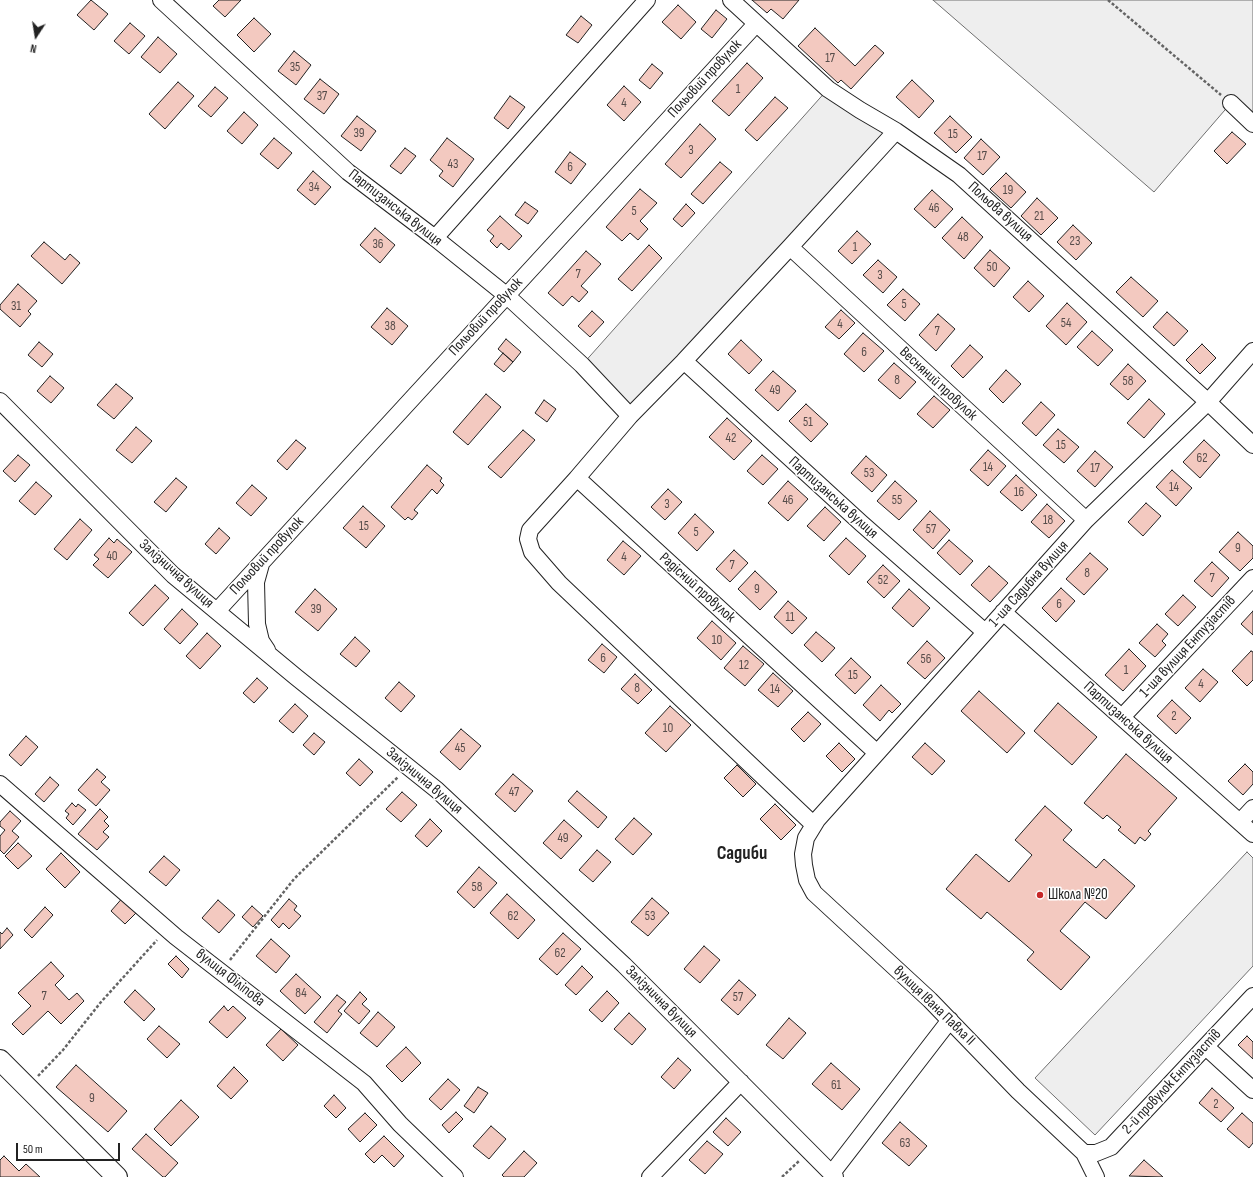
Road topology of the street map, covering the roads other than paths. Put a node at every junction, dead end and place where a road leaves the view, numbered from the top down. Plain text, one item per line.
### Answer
1 (161, 0) edge
2 (647, 0) edge
3 (731, 0) edge
4 (756, 24) junction
5 (1231, 103) road end
6 (1253, 124) edge
7 (896, 131) junction
8 (435, 238) junction
9 (790, 247) junction
10 (506, 295) junction
11 (1253, 351) edge
12 (684, 361) junction
13 (0, 401) edge
14 (1208, 402) junction
15 (630, 416) junction
16 (1253, 445) edge
17 (576, 478) junction
18 (1086, 520) junction
19 (263, 561) junction
20 (1253, 578) edge
21 (217, 611) junction
22 (1004, 612) junction
23 (985, 632) junction
24 (274, 659) junction
25 (1122, 717) junction
26 (877, 753) junction
27 (0, 784) edge
28 (1253, 808) edge
29 (1240, 822) junction
30 (814, 826) junction
31 (1253, 834) edge
32 (1253, 996) edge
33 (950, 1020) junction
34 (1206, 1046) junction
35 (0, 1060) edge
36 (741, 1082) junction
37 (1253, 1090) edge
38 (1084, 1153) junction
39 (833, 1175) edge
40 (117, 1177) edge
41 (455, 1177) edge
42 (650, 1177) edge
43 (1096, 1177) edge

1 - 8 street, Партизанська вулиця
2 - 8 street
3 - 4 street, Польова вулиця
4 - 7 street, Польова вулиця
4 - 10 street, Польовий провулок
5 - 6 street
7 - 9 street
7 - 14 street, Польова вулиця
8 - 10 street, Партизанська вулиця
9 - 12 street
9 - 18 street, Весняний провулок
10 - 15 street, Партизанська вулиця
10 - 19 street, Польовий провулок
11 - 14 street, 1-ша Садибна вулиця
12 - 15 street
12 - 23 street, Партизанська вулиця
13 - 21 street, Залізнична вулиця
14 - 16 street, Польова вулиця
14 - 18 street, 1-ша Садибна вулиця
15 - 17 street
17 - 26 street, Радісний провулок
17 - 30 street
18 - 22 street, 1-ша Садибна вулиця
19 - 21 street, Польовий провулок
19 - 24 street
20 - 25 street, 1-ша вулиця Ентузіастів
21 - 24 street, Залізнична вулиця
22 - 23 street, 1-ша Садибна вулиця
22 - 25 street, Партизанська вулиця
23 - 26 street, 1-ша Садибна вулиця
24 - 36 street, Залізнична вулиця
25 - 29 street, Партизанська вулиця
26 - 30 street, 1-ша Садибна вулиця
27 - 41 street, вулиця Філіпова
28 - 29 street
29 - 31 street, Партизанська вулиця
30 - 33 street, вулиця Івана Павла II
32 - 34 street, 2-й провулок Ентузіастів
33 - 38 street, вулиця Івана Павла II
33 - 39 street
34 - 37 street
34 - 38 street, 2-й провулок Ентузіастів
35 - 40 main road
36 - 39 street, Залізнична вулиця
36 - 42 street
38 - 43 street, вулиця Івана Павла II

